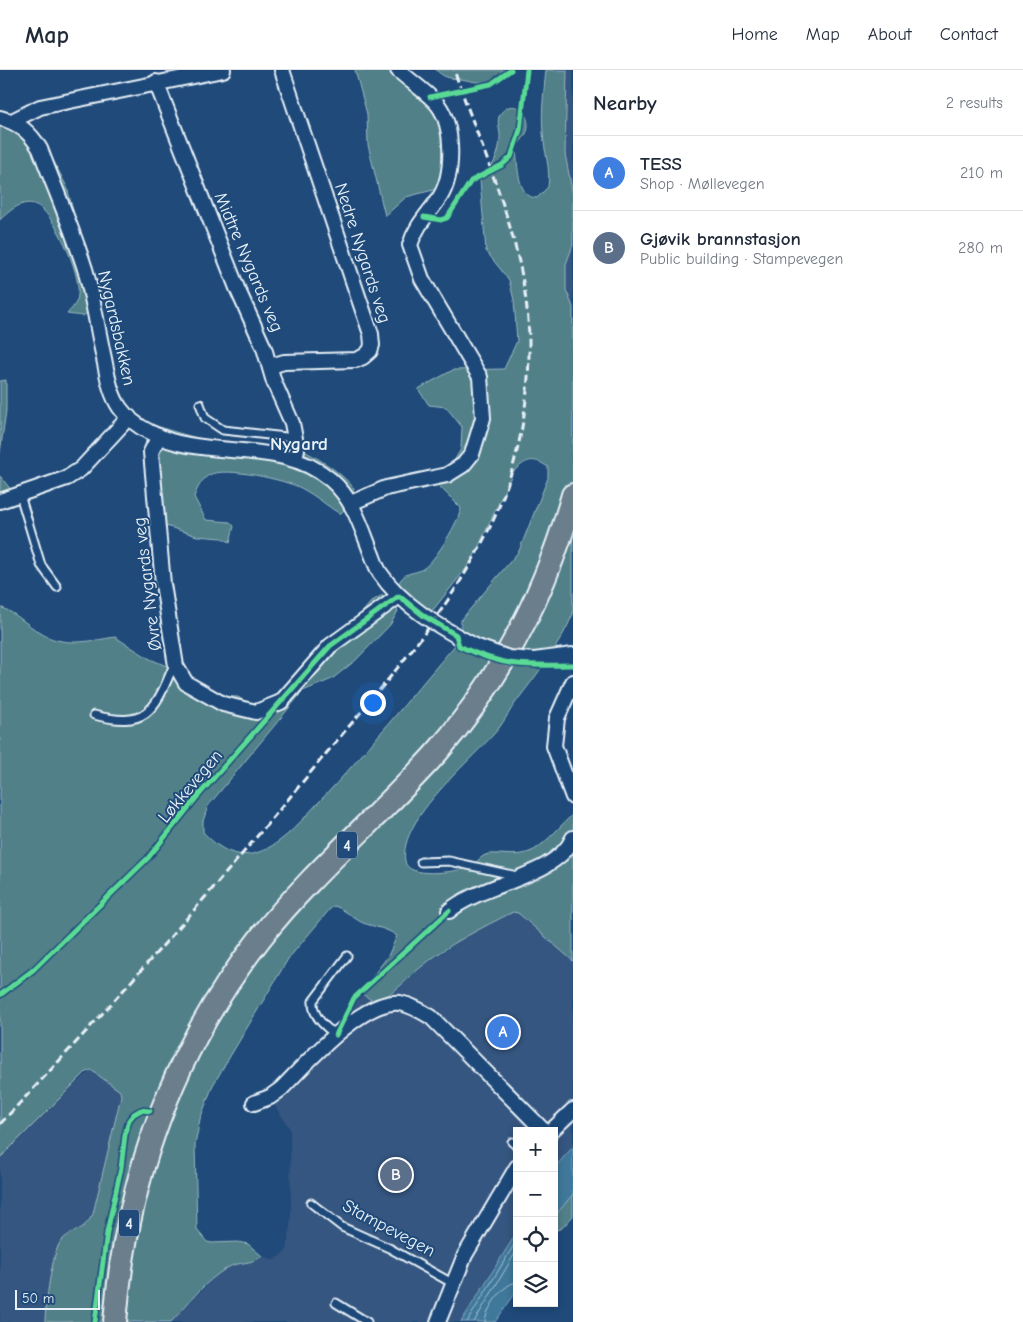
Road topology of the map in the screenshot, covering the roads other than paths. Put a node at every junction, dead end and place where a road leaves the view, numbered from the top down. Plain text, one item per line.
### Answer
1 (223, 70) edge
2 (282, 70) edge
3 (398, 70) edge
4 (156, 82) junction
5 (6, 120) edge
6 (271, 366) junction
7 (200, 404) dead end
8 (130, 417) junction
9 (159, 436) junction
10 (295, 438) junction
11 (295, 459) junction
12 (20, 495) junction
13 (573, 495) edge
14 (0, 501) edge
15 (351, 503) junction
16 (57, 587) dead end
17 (399, 596) junction
18 (573, 655) edge
19 (176, 666) junction
20 (573, 682) edge
21 (94, 715) dead end
22 (573, 797) edge
23 (573, 838) edge
24 (421, 862) dead end
25 (522, 878) junction
26 (449, 911) dead end
27 (347, 956) dead end
28 (336, 1035) junction
29 (254, 1103) dead end
30 (573, 1110) edge
31 (540, 1127) edge
32 (555, 1127) edge
33 (514, 1172) edge
34 (311, 1203) dead end
35 (452, 1283) junction
36 (336, 1303) dead end
37 (115, 1322) edge
38 (367, 1322) edge
39 (438, 1322) edge

1 - 4 street
2 - 6 street, Nedre Nygards veg
3 - 15 street
4 - 5 street
4 - 6 street, Midtre Nygards veg
5 - 8 street, Nygardsbakken
6 - 10 street, Midtre Nygards veg
7 - 10 lane
8 - 9 street, Nygardsbakken
8 - 12 street
9 - 11 street, Nygardsbakken
9 - 19 street, Øvre Nygards veg
10 - 11 street, Midtre Nygards veg
11 - 15 street, Nygardsbakken
12 - 14 street
12 - 16 lane
13 - 37 highway, 4
15 - 17 street, Nygardsbakken
17 - 18 street, Nygardsbakken, bridge
17 - 19 street, Øvre Nygards veg
19 - 21 lane
20 - 22 street
23 - 25 street
24 - 25 lane
25 - 26 street
27 - 28 lane
28 - 29 street
28 - 31 street
30 - 32 street
33 - 35 street
34 - 35 lane, Stampevegen
35 - 39 street
36 - 38 lane

